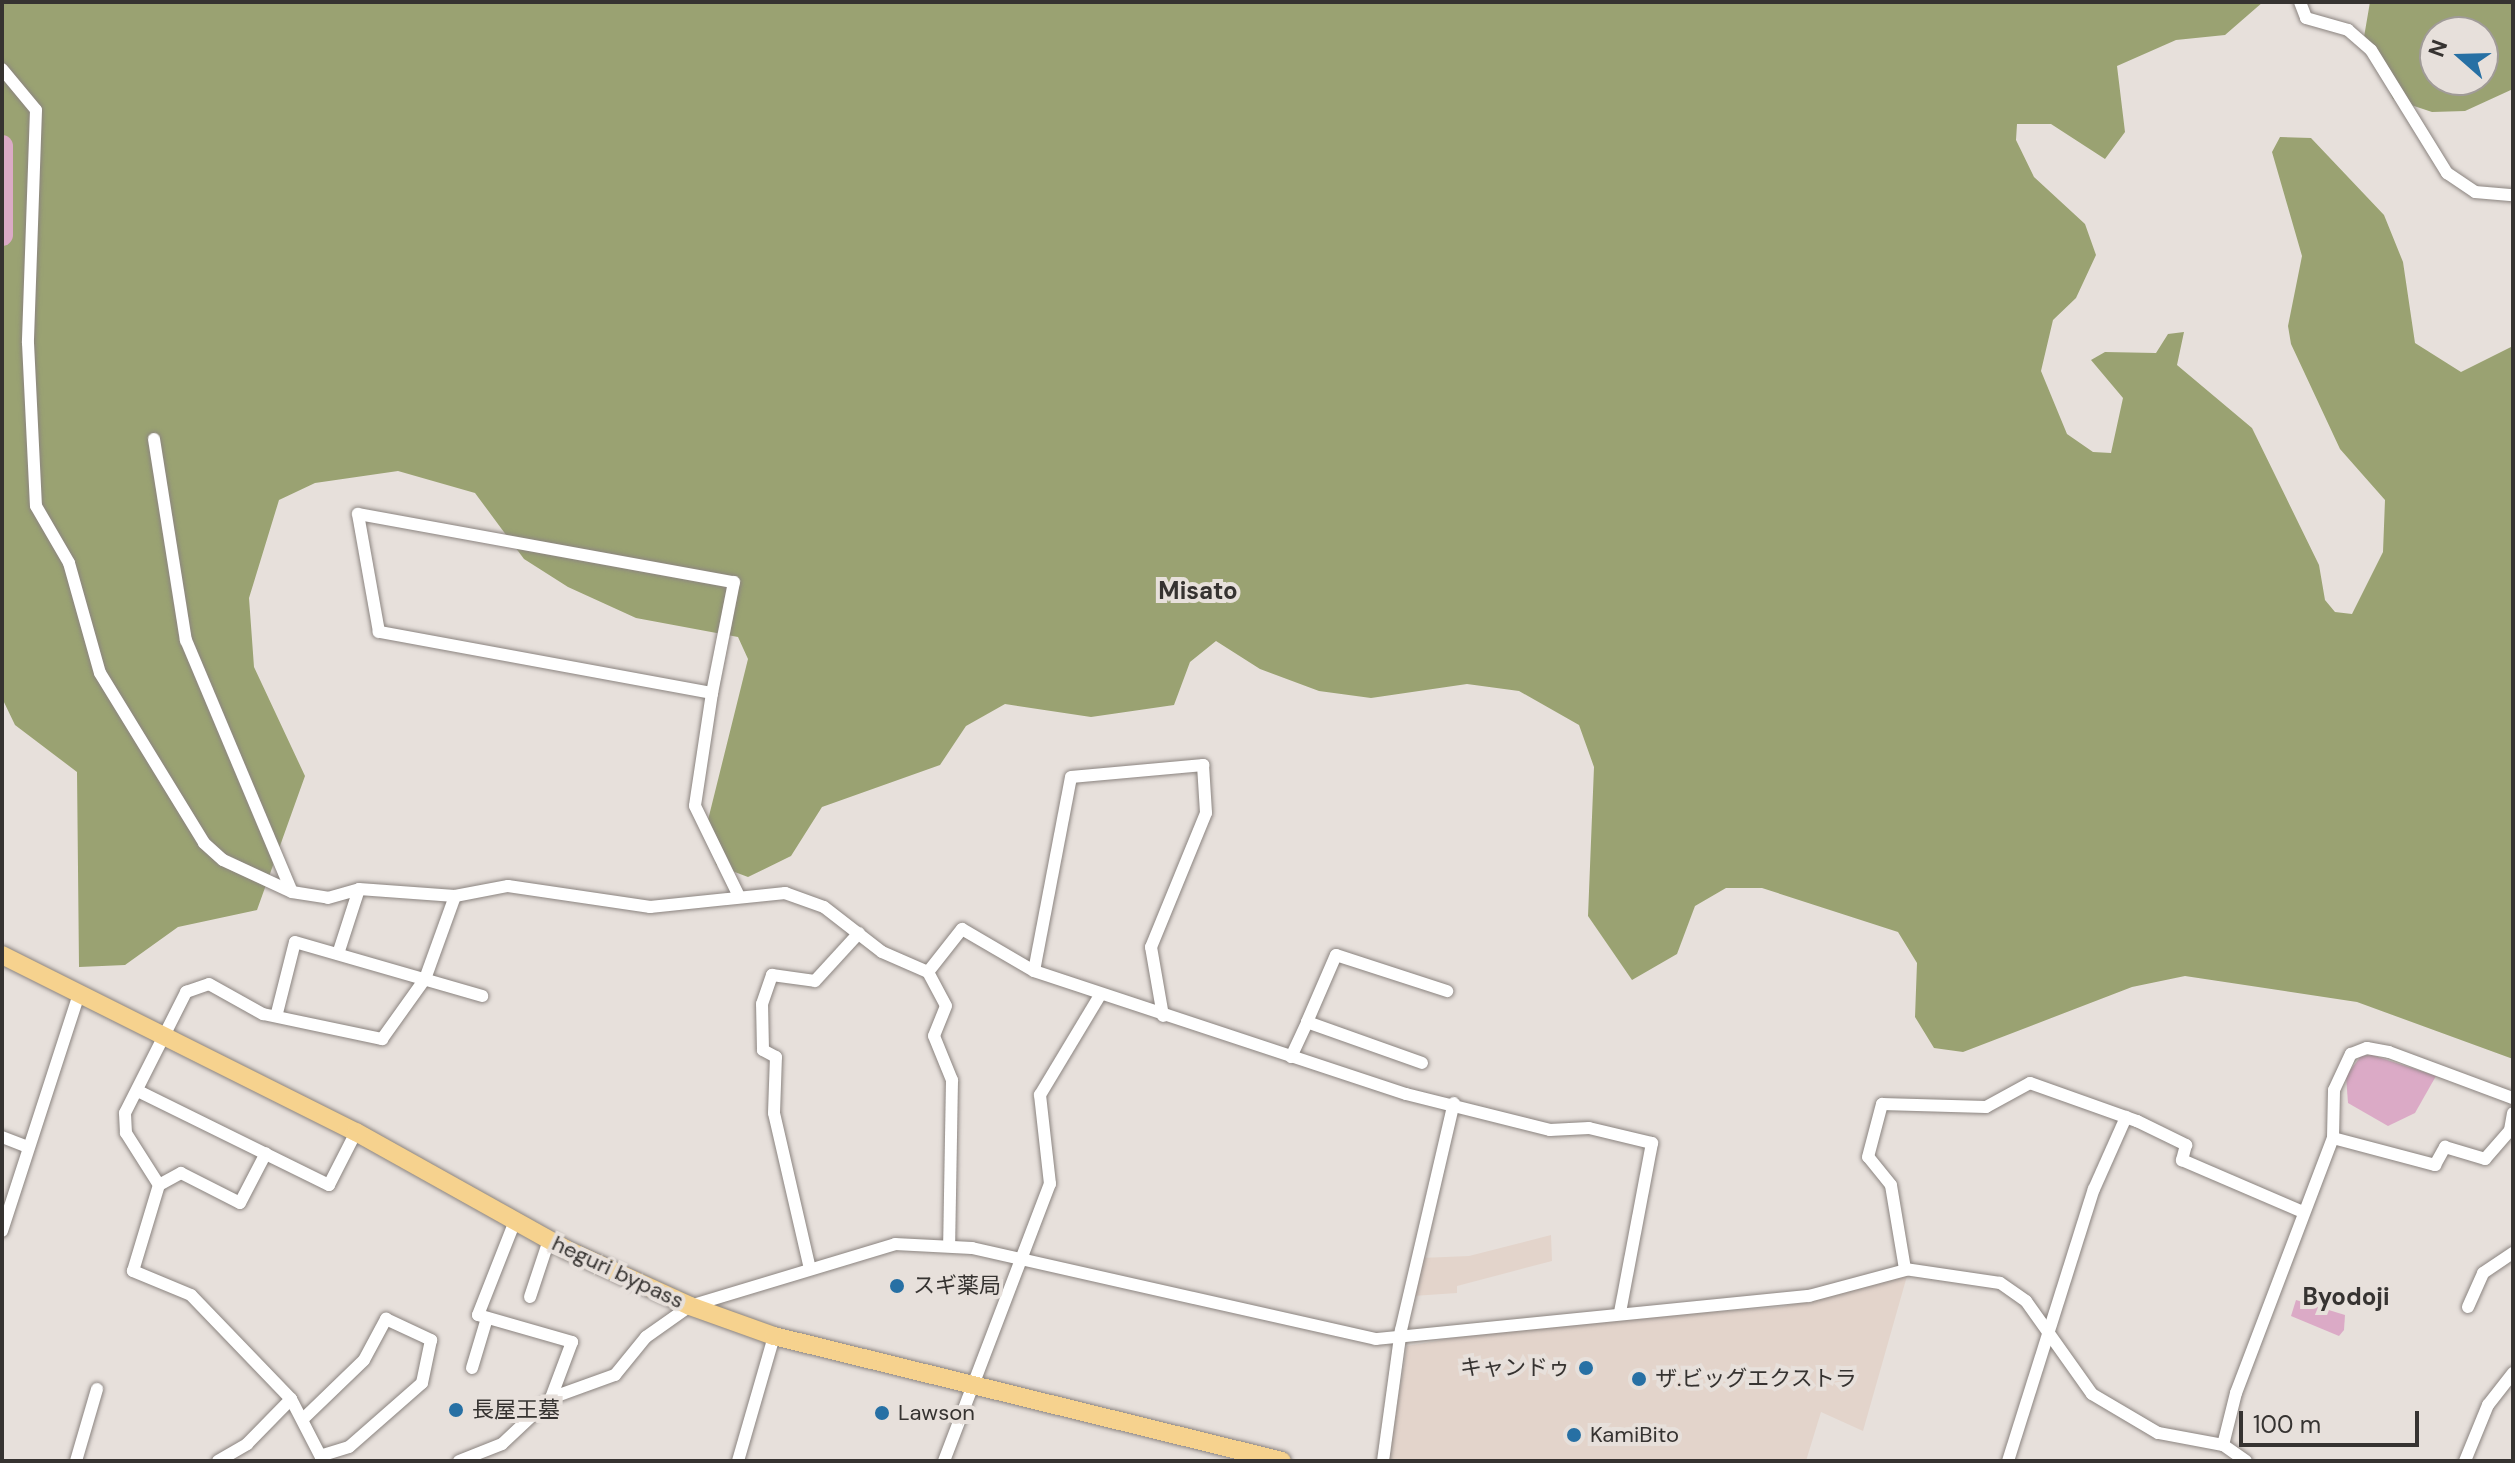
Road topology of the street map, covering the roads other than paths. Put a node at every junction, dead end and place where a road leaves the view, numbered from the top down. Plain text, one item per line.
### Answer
1 (2300, 2) edge
2 (2, 69) edge
3 (2513, 195) edge
4 (154, 439) dead end
5 (712, 693) junction
6 (359, 889) junction
7 (292, 892) junction
8 (738, 894) junction
9 (455, 896) junction
10 (859, 933) junction
11 (338, 954) junction
12 (2, 955) edge
13 (1034, 971) junction
14 (928, 972) junction
15 (425, 979) junction
16 (1447, 991) dead end
17 (79, 994) junction
18 (1100, 995) junction
19 (482, 996) dead end
20 (277, 1013) junction
21 (1163, 1016) junction
22 (1307, 1022) junction
23 (165, 1037) junction
24 (1291, 1057) junction
25 (1422, 1063) dead end
26 (138, 1091) junction
27 (2512, 1099) edge
28 (1454, 1103) junction
29 (2513, 1113) edge
30 (2126, 1117) junction
31 (356, 1132) junction
32 (2, 1137) edge
33 (2333, 1138) junction
34 (28, 1147) junction
35 (266, 1153) junction
36 (159, 1185) junction
37 (2303, 1212) junction
38 (515, 1221) junction
39 (2, 1231) edge
40 (549, 1240) junction
41 (949, 1245) junction
42 (2513, 1253) edge
43 (1024, 1260) junction
44 (810, 1269) junction
45 (1906, 1270) junction
46 (530, 1297) dead end
47 (690, 1306) junction
48 (2468, 1307) dead end
49 (1620, 1313) junction
50 (487, 1318) junction
51 (2050, 1333) junction
52 (774, 1336) junction
53 (1404, 1339) junction
54 (472, 1368) dead end
55 (2513, 1373) edge
56 (971, 1383) junction
57 (97, 1389) dead end
58 (551, 1398) junction
59 (291, 1399) junction
60 (304, 1418) junction
61 (2228, 1452) edge
62 (323, 1458) edge
63 (76, 1461) edge
64 (218, 1461) edge
65 (459, 1461) edge
66 (738, 1461) edge
67 (944, 1461) edge
68 (1282, 1461) edge
69 (1383, 1461) edge
70 (2008, 1461) edge
71 (2246, 1461) edge
72 (2465, 1461) edge

1 - 3 street
2 - 7 street
4 - 7 street
5 - 5 street
5 - 8 street
6 - 7 street
6 - 9 street
6 - 11 street
8 - 9 street
8 - 10 street
9 - 15 street
10 - 14 street
10 - 44 street
11 - 15 street
11 - 20 street
12 - 17 highway, heguri bypass
13 - 14 street
13 - 18 street
13 - 21 street
14 - 41 street
15 - 19 street
15 - 20 street
16 - 22 street
17 - 23 highway, heguri bypass
17 - 34 street
18 - 21 street
18 - 43 street
20 - 23 street
21 - 24 street
22 - 24 street
22 - 25 street
23 - 26 street
23 - 31 highway, heguri bypass
24 - 28 street
26 - 35 street
26 - 36 street
27 - 33 street
28 - 49 street
28 - 53 street
29 - 33 street
30 - 37 street
30 - 45 street
30 - 51 street
31 - 35 street
31 - 38 highway, heguri bypass
32 - 34 street
33 - 37 street
34 - 39 street
35 - 36 street
36 - 59 street
37 - 61 street
38 - 40 highway, heguri bypass
38 - 50 street
40 - 46 street
40 - 47 highway, heguri bypass
41 - 43 street
41 - 44 street
42 - 48 street
43 - 53 street
43 - 56 street
44 - 47 street
45 - 49 street
45 - 51 street
47 - 52 highway, heguri bypass
47 - 58 street
49 - 53 street
50 - 54 street
50 - 58 street
51 - 61 street
51 - 70 street
52 - 56 highway, heguri bypass
52 - 66 street
53 - 69 street
55 - 72 street
56 - 67 street
56 - 68 highway, heguri bypass
57 - 63 street
58 - 65 street
59 - 60 street
59 - 64 street
60 - 62 street
60 - 62 street
61 - 71 street

